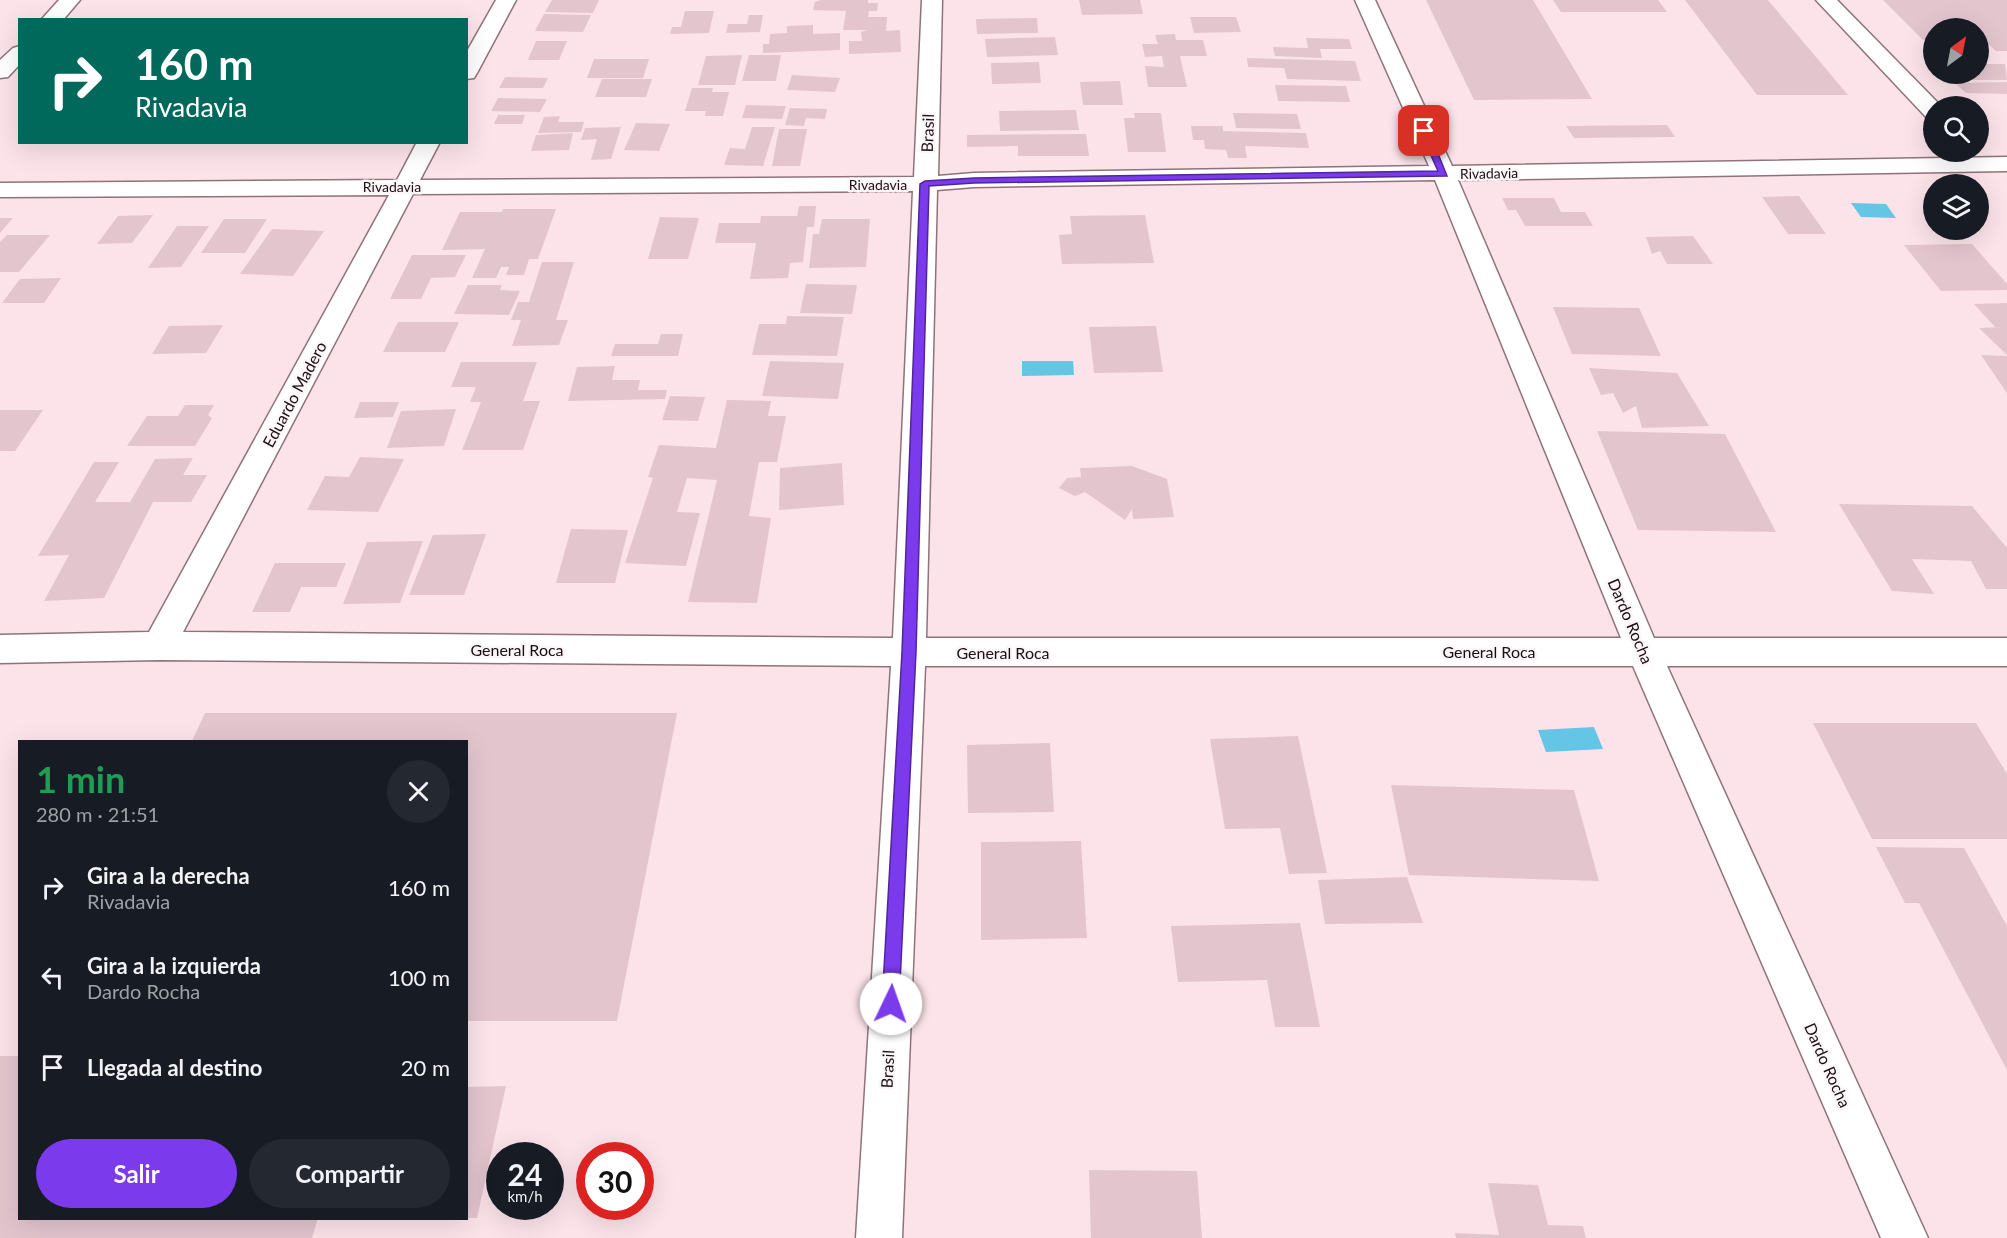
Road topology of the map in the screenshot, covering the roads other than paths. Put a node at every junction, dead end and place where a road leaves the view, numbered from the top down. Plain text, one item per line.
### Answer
1 (70, 0) edge
2 (506, 0) edge
3 (932, 0) edge
4 (1365, 0) edge
5 (1826, 0) edge
6 (53, 18) edge
7 (18, 54) edge
8 (468, 69) edge
9 (0, 72) edge
10 (1923, 101) edge
11 (428, 144) edge
12 (1923, 160) edge
13 (1989, 161) edge
14 (1981, 162) edge
15 (2007, 165) edge
16 (1444, 174) junction
17 (925, 184) junction
18 (406, 186) junction
19 (0, 190) edge
20 (2007, 190) edge
21 (159, 646) junction
22 (0, 649) edge
23 (1643, 651) junction
24 (909, 652) junction
25 (2007, 652) edge
26 (879, 1238) edge
27 (1905, 1238) edge

1 - 6 street
2 - 8 street
3 - 17 street, Brasil
4 - 16 street, Dardo Rocha
5 - 10 street
7 - 9 street
11 - 18 street, Eduardo Madero
12 - 16 street, Rivadavia
13 - 15 street, Rivadavia
14 - 20 street
16 - 17 street, Rivadavia
16 - 23 street, Dardo Rocha
17 - 18 street, Rivadavia
17 - 24 street, Brasil
18 - 19 street, Rivadavia
18 - 21 street, Eduardo Madero
21 - 22 street, General Roca
21 - 24 street, General Roca
23 - 24 street, General Roca
23 - 25 street, General Roca
23 - 27 street, Dardo Rocha
24 - 26 street, Brasil

